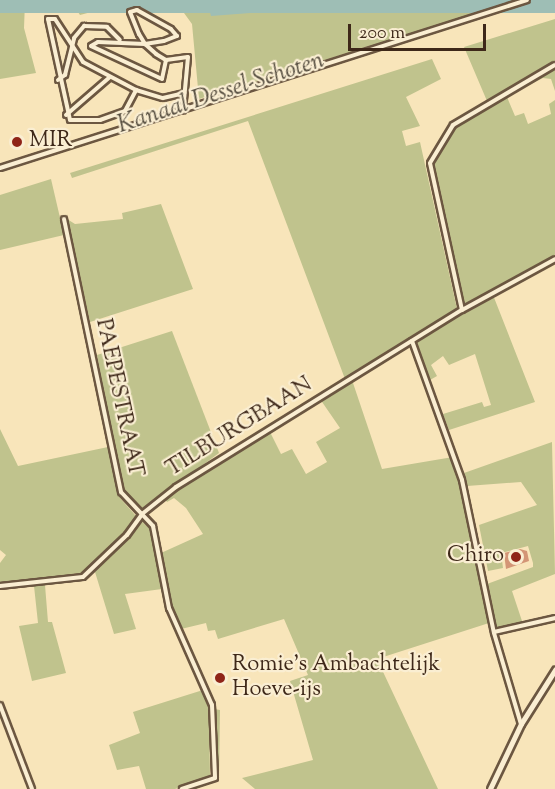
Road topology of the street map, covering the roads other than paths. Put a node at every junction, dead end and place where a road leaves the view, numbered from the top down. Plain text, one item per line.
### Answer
1 (527, 0) edge
2 (121, 41) junction
3 (145, 44) junction
4 (73, 45) junction
5 (165, 60) junction
6 (555, 65) edge
7 (110, 77) junction
8 (58, 80) junction
9 (135, 90) junction
10 (184, 93) junction
11 (183, 111) junction
12 (66, 115) junction
13 (0, 168) edge
14 (64, 219) dead end
15 (555, 259) edge
16 (462, 310) junction
17 (412, 341) junction
18 (142, 514) junction
19 (0, 586) edge
20 (555, 618) edge
21 (494, 632) junction
22 (555, 670) edge
23 (0, 705) edge
24 (521, 724) junction
25 (32, 789) edge
26 (182, 789) edge
27 (490, 789) edge

1 - 11 street
2 - 3 street
2 - 4 street
2 - 5 street
3 - 3 street
3 - 5 street
4 - 7 street
4 - 8 street
4 - 8 street
5 - 10 street
6 - 16 street
7 - 9 street
7 - 12 street
8 - 12 street
9 - 10 street
9 - 12 street
10 - 11 street
11 - 13 street
14 - 18 street, PAEPESTRAAT
15 - 16 street, TILBURGBAAN
16 - 17 street, TILBURGBAAN
17 - 18 street, TILBURGBAAN
17 - 21 street
18 - 19 street, TILBURGBAAN
18 - 26 street, PAEPESTRAAT
20 - 21 street
21 - 24 street
22 - 24 street
23 - 25 street
24 - 27 street

